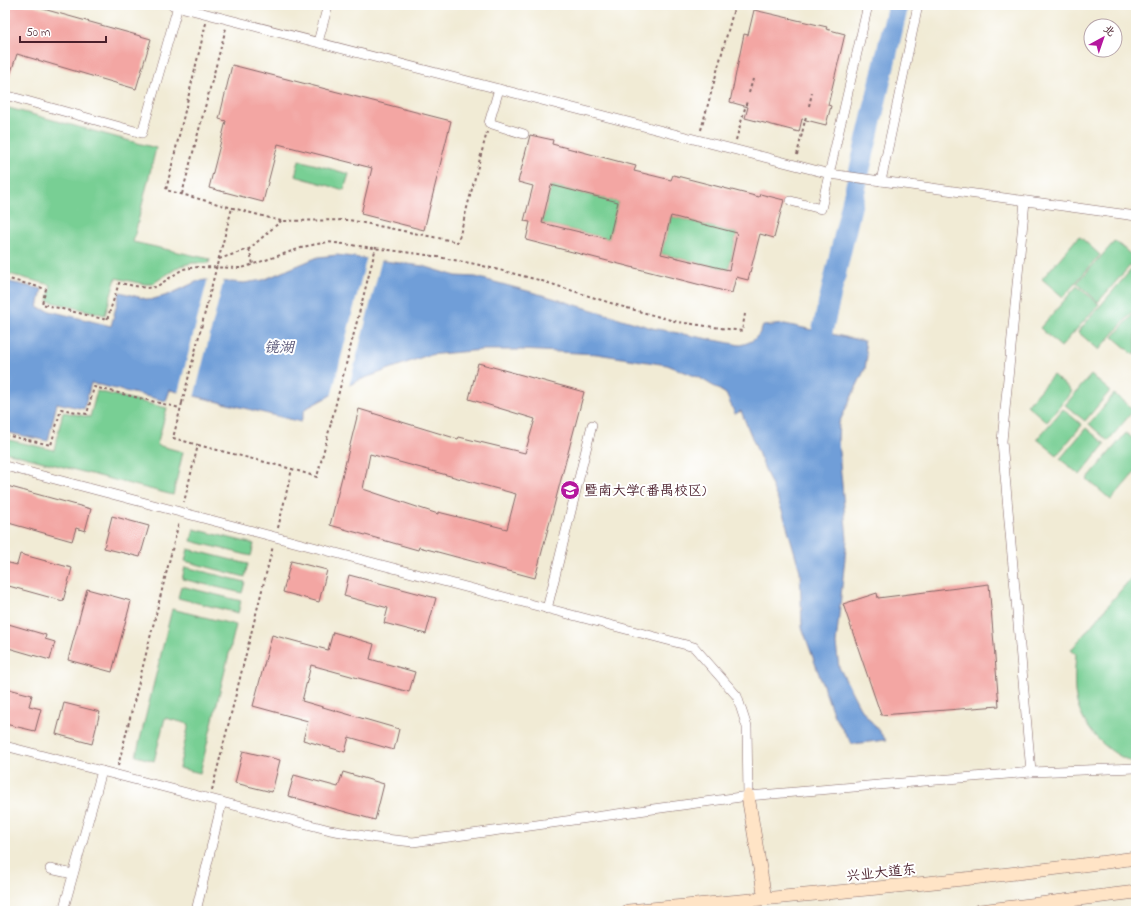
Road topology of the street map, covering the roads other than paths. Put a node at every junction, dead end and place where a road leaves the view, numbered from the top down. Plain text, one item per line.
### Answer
1 (328, 5) edge
2 (868, 5) edge
3 (918, 5) edge
4 (175, 6) edge
5 (318, 42) junction
6 (499, 89) junction
7 (5, 95) edge
8 (524, 134) dead end
9 (830, 174) junction
10 (881, 181) junction
11 (791, 201) dead end
12 (1025, 201) junction
13 (1136, 216) edge
14 (592, 425) dead end
15 (5, 466) edge
16 (547, 609) junction
17 (5, 746) edge
18 (1136, 768) edge
19 (102, 771) junction
20 (1031, 772) junction
21 (748, 796) junction
22 (222, 802) junction
23 (1136, 858) edge
24 (50, 869) dead end
25 (73, 874) junction
26 (1136, 892) edge
27 (765, 899) junction
28 (63, 911) edge
29 (196, 911) edge
30 (628, 911) edge
31 (980, 911) edge

1 - 5 street
2 - 9 street
3 - 10 street
4 - 5 street
4 - 7 street
5 - 6 street
6 - 8 street
6 - 9 street
9 - 10 street
9 - 11 street
10 - 12 street
12 - 13 street
12 - 20 street
14 - 16 street
15 - 16 street
16 - 21 street
17 - 19 street
18 - 20 street
19 - 22 street
19 - 25 street
20 - 21 street
21 - 22 street
21 - 27 main road
22 - 29 street
23 - 27 main road, 兴业大道东
24 - 25 street
25 - 28 street
26 - 31 main road
27 - 30 main road, 兴业大道东

